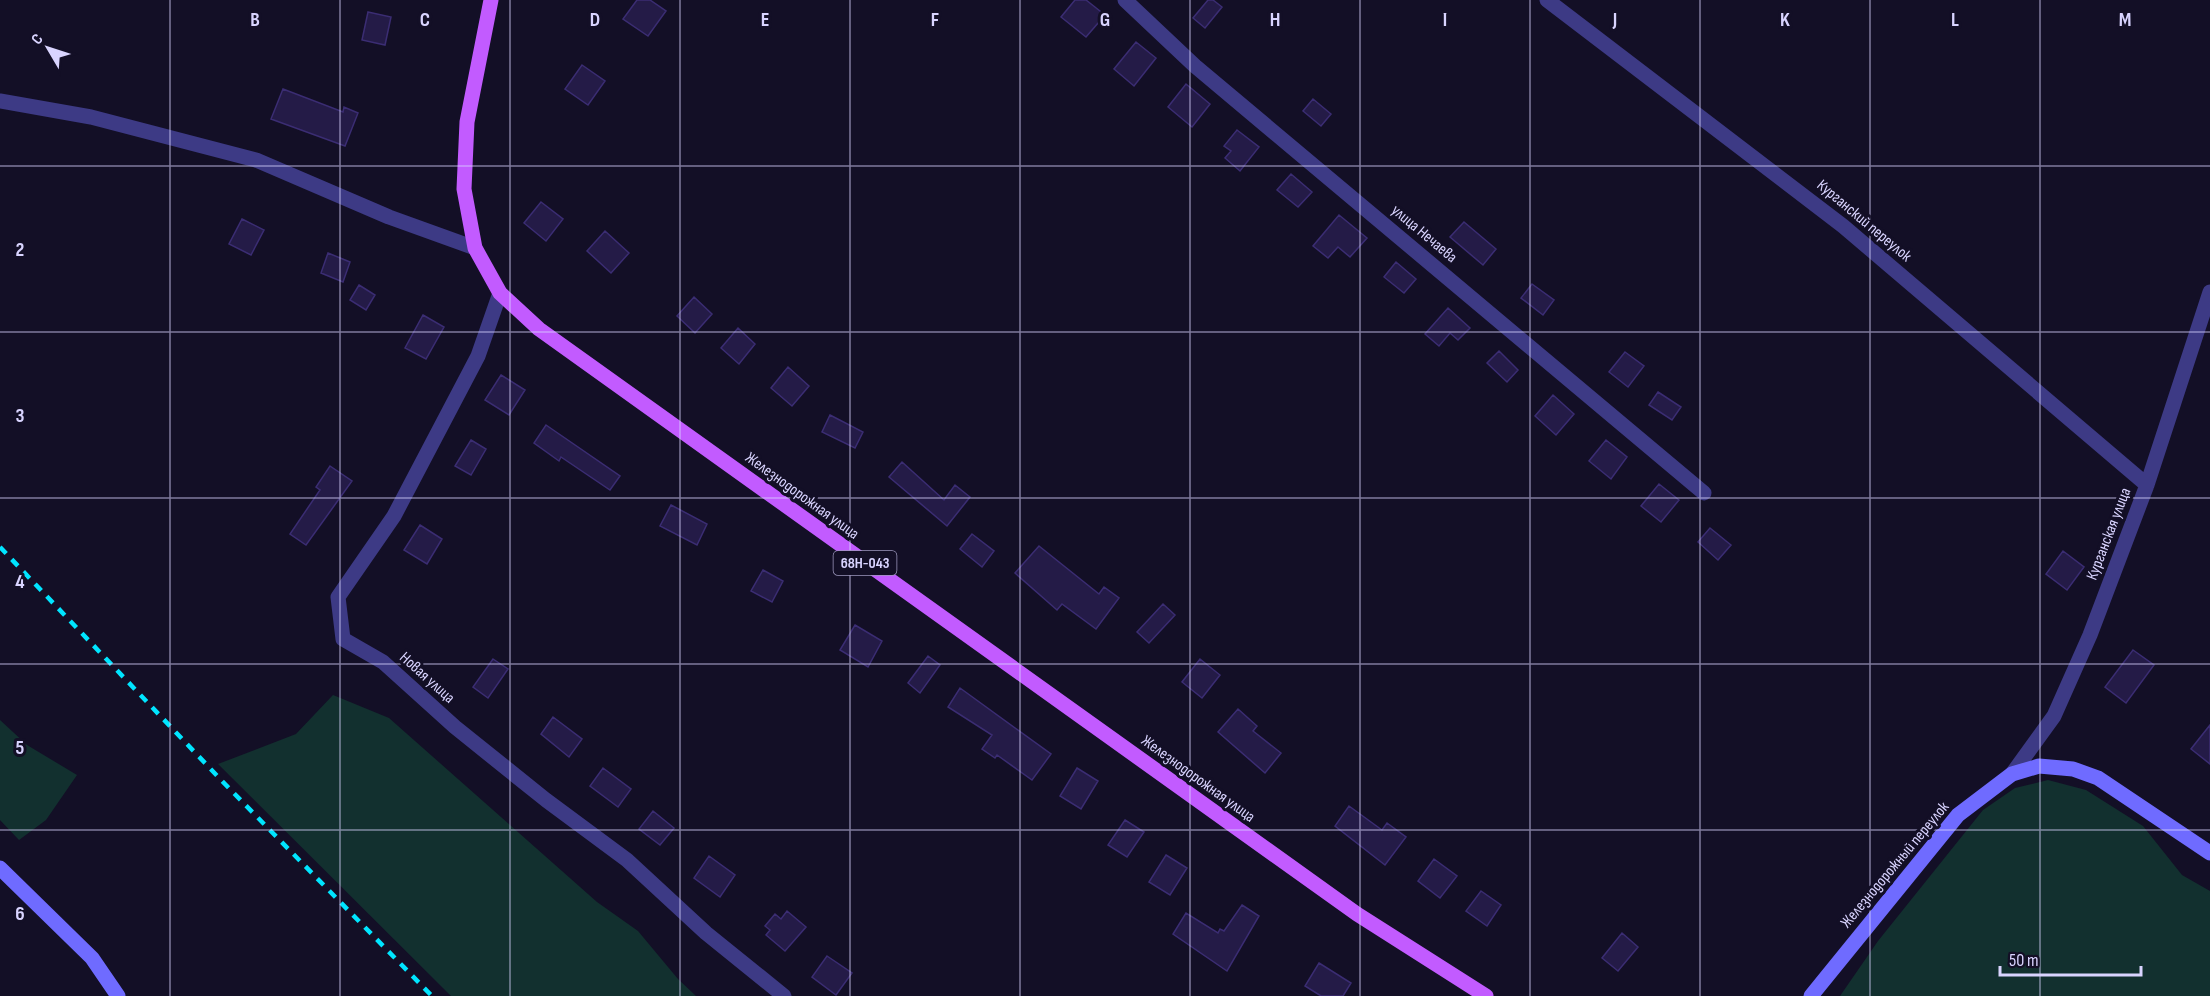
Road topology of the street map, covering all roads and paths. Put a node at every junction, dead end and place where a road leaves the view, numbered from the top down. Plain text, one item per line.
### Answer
1 (491, 0) edge
2 (1125, 0) edge
3 (1547, 0) edge
4 (0, 101) edge
5 (475, 248) junction
6 (2210, 292) edge
7 (501, 293) junction
8 (2147, 485) junction
9 (1704, 492) dead end
10 (2012, 774) junction
11 (2210, 853) edge
12 (0, 868) edge
13 (118, 996) edge
14 (784, 996) edge
15 (1486, 996) edge
16 (1811, 996) edge

1 - 5 main road, Железнодорожная улица / 68Н-043
2 - 9 street, улица Нечаева
3 - 8 street, Курганский переулок
4 - 5 street
5 - 7 main road, Железнодорожная улица / 68Н-043
6 - 8 street, Курганская улица
7 - 14 street, Новая улица
7 - 15 main road, Железнодорожная улица / 68Н-043
8 - 10 street, Курганская улица
10 - 11 main road, Железнодорожный переулок
10 - 16 main road, Железнодорожный переулок
12 - 13 main road

